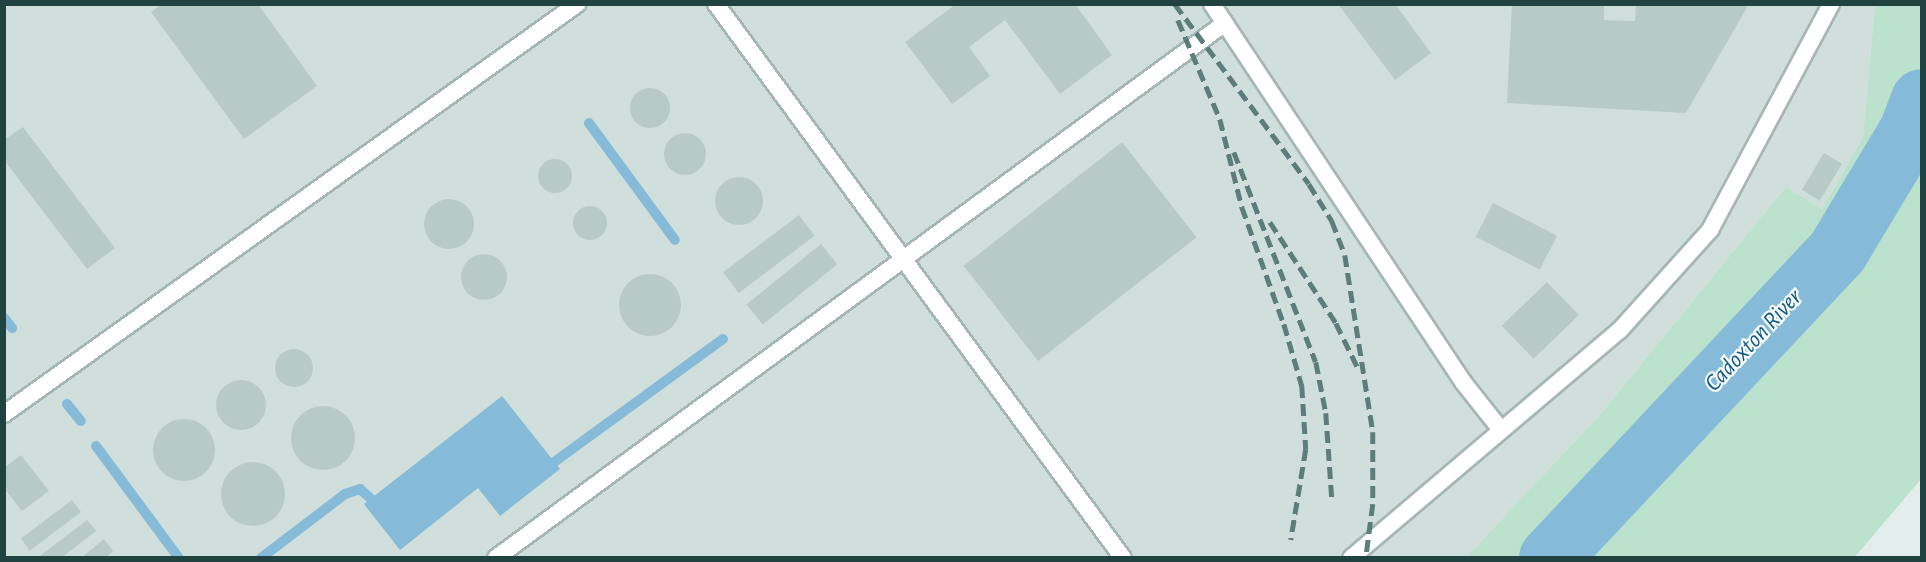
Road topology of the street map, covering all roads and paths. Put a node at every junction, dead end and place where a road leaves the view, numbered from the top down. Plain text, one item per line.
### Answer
1 (577, 4) edge
2 (716, 4) edge
3 (1212, 4) edge
4 (1831, 4) edge
5 (1225, 23) junction
6 (905, 260) junction
7 (4, 414) edge
8 (1501, 430) junction
9 (514, 552) edge
10 (496, 558) edge
11 (1123, 558) edge
12 (1351, 558) edge

1 - 7 lane
2 - 6 lane
3 - 5 lane
4 - 8 lane
5 - 6 lane
5 - 8 lane
6 - 9 lane
6 - 11 lane
8 - 12 lane
9 - 10 lane

